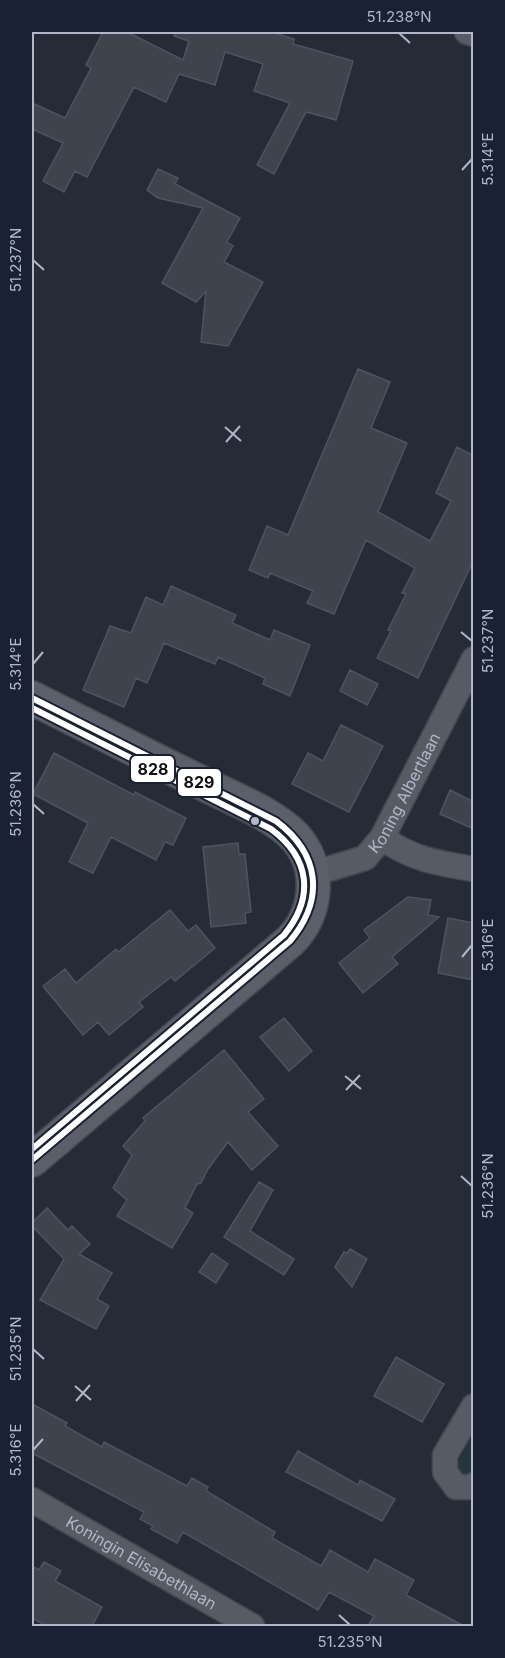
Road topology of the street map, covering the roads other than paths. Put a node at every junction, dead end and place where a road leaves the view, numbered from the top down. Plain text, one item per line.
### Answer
1 (467, 32) edge
2 (474, 34) edge
3 (474, 659) edge
4 (32, 698) edge
5 (382, 838) junction
6 (474, 869) edge
7 (312, 874) junction
8 (32, 1160) edge
9 (474, 1406) edge
10 (474, 1485) edge
11 (32, 1500) edge
12 (252, 1626) edge

1 - 2 street
3 - 5 street, Koning Albertlaan
4 - 7 main road
5 - 6 street
5 - 7 street, Koning Albertlaan
7 - 8 main road
9 - 10 street
11 - 12 street, Koningin Elisabethlaan

